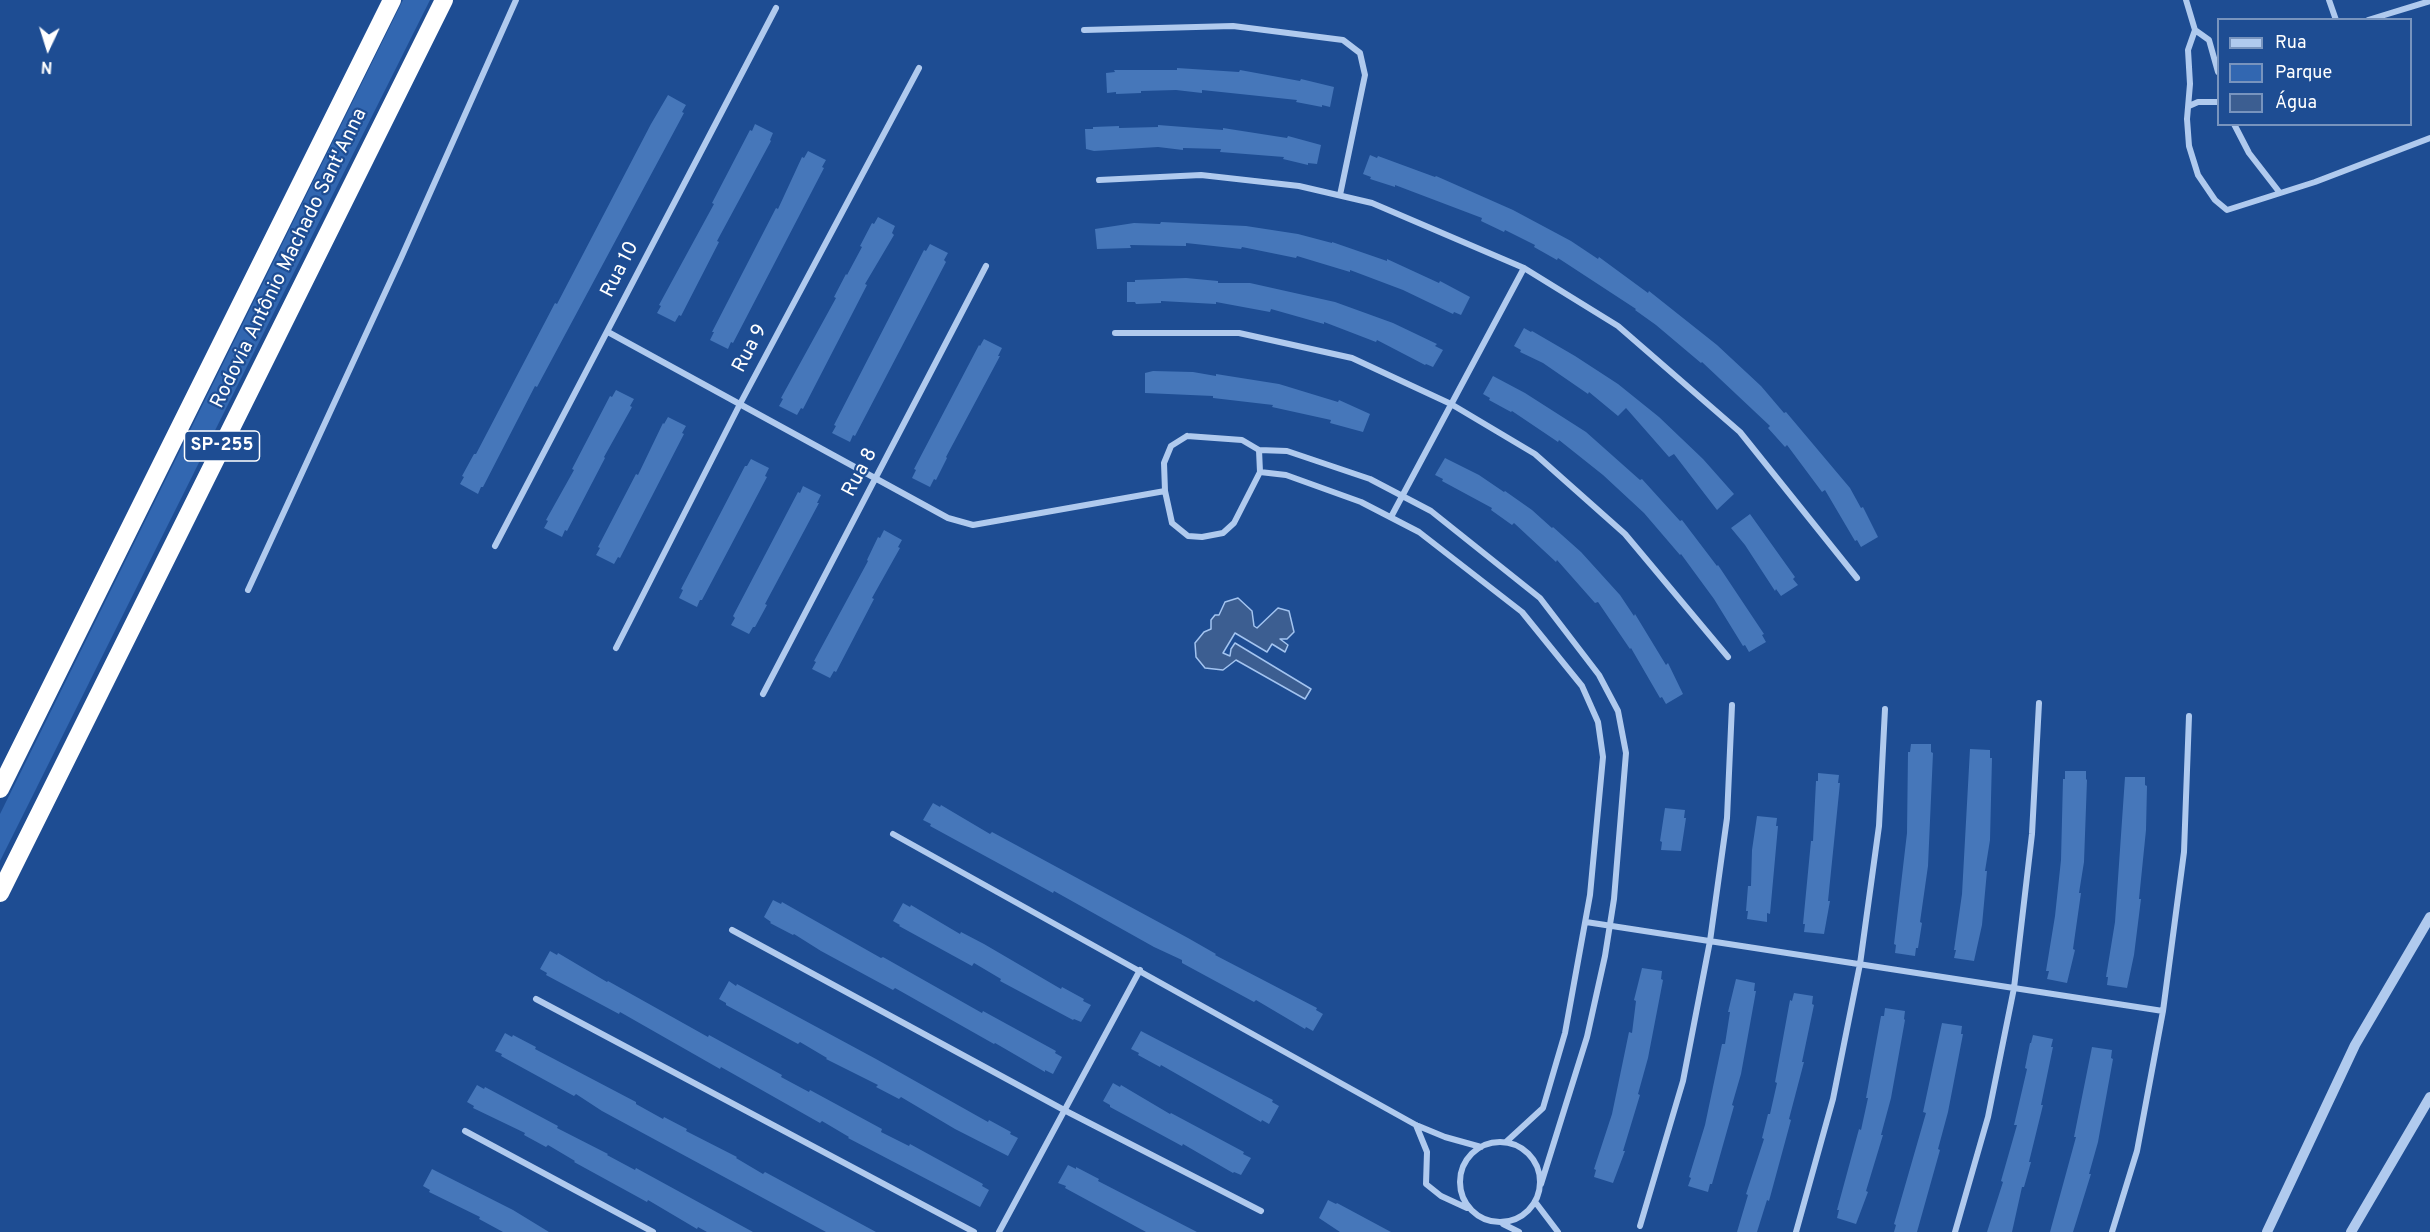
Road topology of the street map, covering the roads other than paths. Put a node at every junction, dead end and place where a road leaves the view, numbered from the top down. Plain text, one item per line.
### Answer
1 (392, 0) edge
2 (444, 0) edge
3 (516, 0) edge
4 (2186, 0) edge
5 (2329, 0) edge
6 (2430, 1) edge
7 (776, 8) dead end
8 (2335, 18) edge
9 (2375, 18) edge
10 (1084, 30) dead end
11 (2195, 30) junction
12 (919, 68) dead end
13 (2217, 68) edge
14 (2217, 102) edge
15 (2189, 106) junction
16 (2235, 126) edge
17 (2430, 138) edge
18 (1099, 180) dead end
19 (2280, 193) junction
20 (1340, 195) junction
21 (986, 266) dead end
22 (1524, 268) junction
23 (608, 332) junction
24 (1114, 333) dead end
25 (740, 404) junction
26 (1451, 404) junction
27 (1259, 450) junction
28 (1260, 472) junction
29 (877, 480) junction
30 (1165, 491) junction
31 (1402, 496) junction
32 (1390, 517) junction
33 (495, 546) dead end
34 (1857, 578) dead end
35 (248, 590) dead end
36 (616, 648) dead end
37 (1728, 657) dead end
38 (764, 694) dead end
39 (2039, 703) dead end
40 (1732, 705) dead end
41 (1885, 709) dead end
42 (2189, 716) dead end
43 (0, 789) edge
44 (894, 834) dead end
45 (0, 893) edge
46 (2430, 917) edge
47 (1586, 922) junction
48 (1610, 925) junction
49 (732, 930) dead end
50 (1710, 941) junction
51 (1860, 964) junction
52 (1140, 970) junction
53 (2014, 988) junction
54 (536, 999) dead end
55 (2163, 1011) junction
56 (2430, 1097) edge
57 (1065, 1110) junction
58 (1416, 1125) junction
59 (465, 1131) dead end
60 (1506, 1142) junction
61 (1481, 1147) junction
62 (1541, 1184) junction
63 (1536, 1203) junction
64 (1468, 1208) junction
65 (1261, 1212) dead end
66 (1503, 1224) junction
67 (1640, 1226) dead end
68 (653, 1232) edge
69 (974, 1232) edge
70 (999, 1232) edge
71 (1519, 1232) edge
72 (1558, 1232) edge
73 (1796, 1232) edge
74 (1955, 1232) edge
75 (2112, 1232) edge
76 (2267, 1232) edge
77 (2351, 1232) edge

1 - 43 highway, Rodovia Antônio Machado Sant'Anna / SP-255
2 - 45 highway, Rodovia Antônio Machado Sant'Anna / SP-255
3 - 35 street
4 - 11 street
5 - 8 street
6 - 9 street
7 - 23 street, Rua 10
10 - 20 street
11 - 13 street
11 - 15 street
12 - 25 street, Rua 9
14 - 15 street
15 - 19 street
16 - 19 street
17 - 19 street
18 - 20 street
20 - 22 street
21 - 29 street, Rua 8
22 - 26 street
22 - 34 street
23 - 25 street
23 - 33 street, Rua 10
24 - 26 street
25 - 29 street
25 - 36 street, Rua 9
26 - 31 street
26 - 37 street
27 - 28 street
27 - 30 street
27 - 31 street
28 - 30 street
28 - 32 street
29 - 30 street
29 - 38 street, Rua 8
31 - 32 street
31 - 48 street
32 - 47 street
39 - 53 street
40 - 50 street
41 - 51 street
42 - 55 street
44 - 52 street
46 - 76 street
47 - 48 street
47 - 60 street
48 - 50 street
48 - 62 street
49 - 57 street
50 - 51 street
50 - 67 street
51 - 53 street
51 - 73 street
52 - 57 street
52 - 58 street
53 - 55 street
53 - 74 street
54 - 69 street
55 - 75 street
56 - 77 street
57 - 65 street
57 - 70 street
58 - 61 street
58 - 64 street
59 - 68 street
60 - 61 street
60 - 62 street
61 - 64 street
62 - 63 street
63 - 66 street
63 - 72 street
64 - 66 street
66 - 71 street

